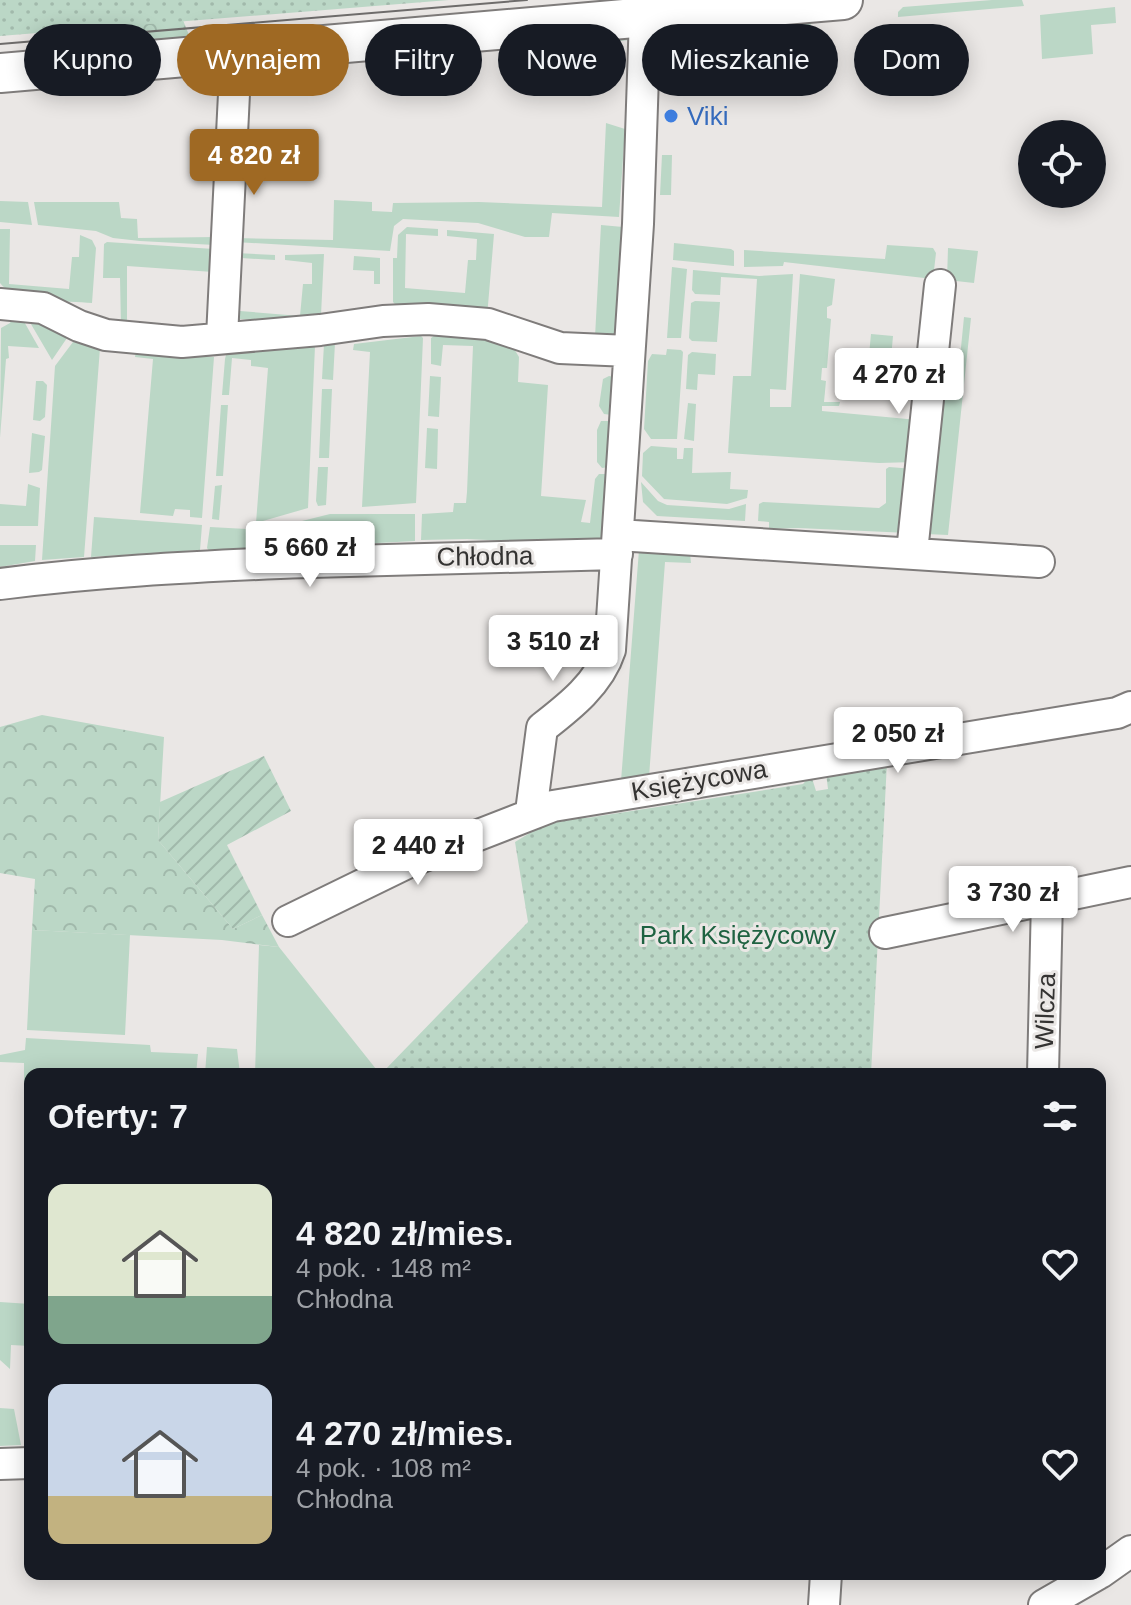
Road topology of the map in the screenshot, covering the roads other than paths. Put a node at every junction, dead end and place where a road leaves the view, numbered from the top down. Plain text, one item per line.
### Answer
1 (843, 0) edge
2 (645, 16) junction
3 (349, 43) edge
4 (177, 58) edge
5 (0, 73) edge
6 (234, 96) edge
7 (940, 285) dead end
8 (0, 304) edge
9 (222, 337) junction
10 (629, 351) junction
11 (617, 544) junction
12 (912, 552) junction
13 (1039, 562) dead end
14 (0, 584) edge
15 (1131, 707) edge
16 (531, 812) junction
17 (1131, 882) edge
18 (1047, 899) junction
19 (288, 921) dead end
20 (885, 933) dead end
21 (1043, 1068) edge
22 (24, 1463) edge
23 (0, 1464) edge
24 (1131, 1551) edge
25 (1106, 1567) edge
26 (826, 1580) edge
27 (1085, 1580) edge
28 (824, 1605) edge
29 (1044, 1605) edge

1 - 2 main road
2 - 3 main road
2 - 10 street
4 - 5 main road
6 - 9 street
7 - 12 street
8 - 9 street
9 - 10 street
10 - 11 street
11 - 12 street, Chłodna
11 - 14 street, Chłodna
11 - 16 street
12 - 13 street, Chłodna
15 - 16 street, Księżycowa
16 - 19 street, Księżycowa
17 - 18 street
18 - 20 street
18 - 21 street, Wilcza
22 - 23 street
24 - 25 street
26 - 28 street
27 - 29 street

